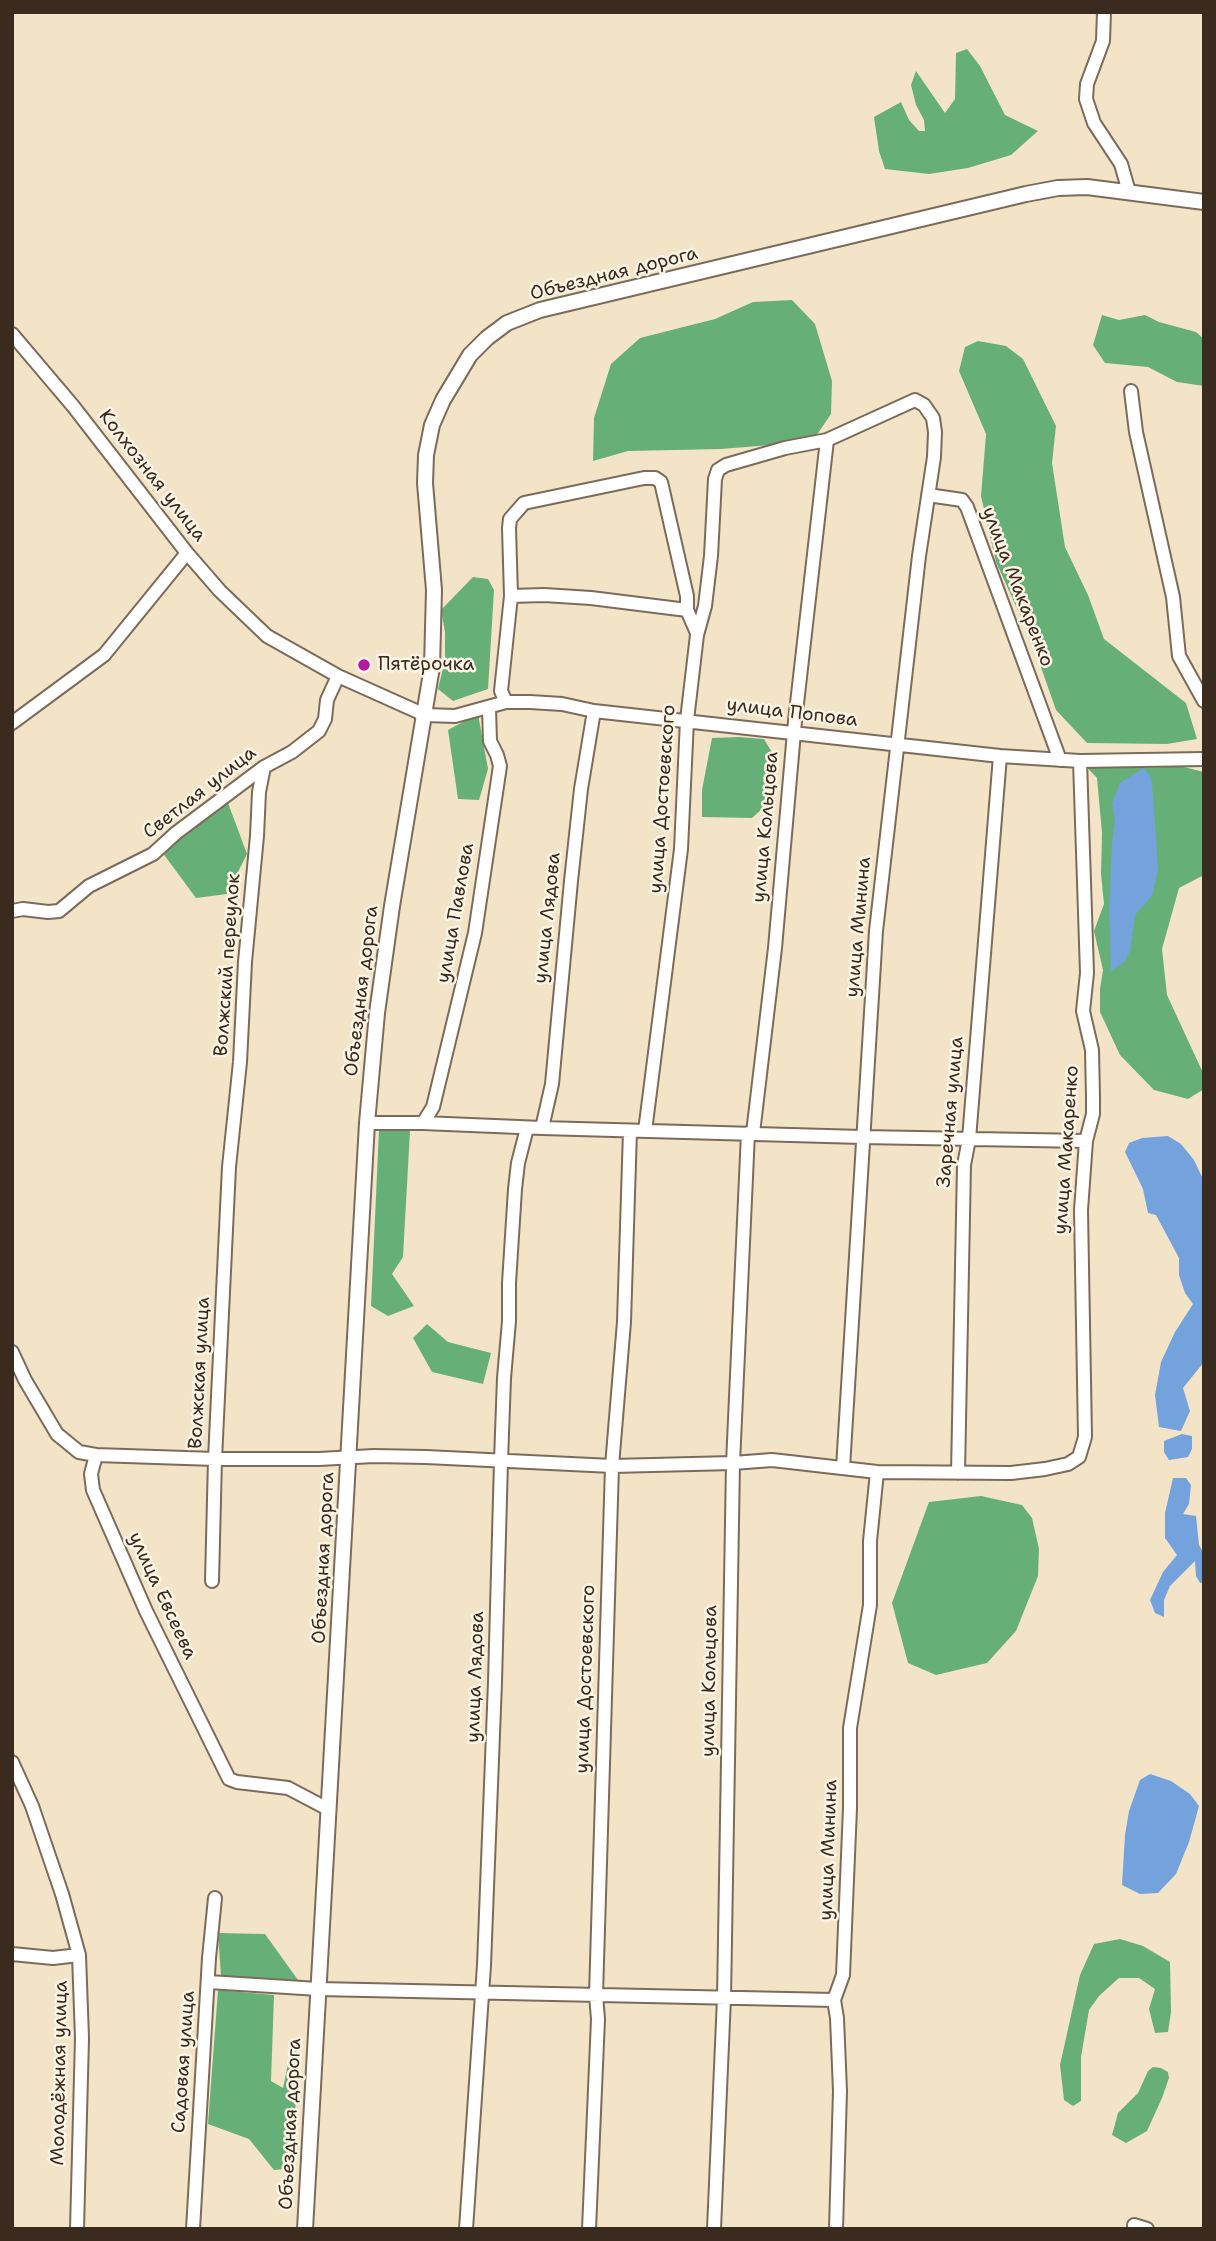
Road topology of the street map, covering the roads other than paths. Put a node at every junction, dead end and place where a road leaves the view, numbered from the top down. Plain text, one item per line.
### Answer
1 (1104, 12) edge
2 (1129, 191) junction
3 (1204, 202) edge
4 (12, 334) edge
5 (1131, 391) dead end
6 (827, 440) junction
7 (928, 495) junction
8 (187, 553) junction
9 (511, 596) junction
10 (687, 610) junction
11 (697, 635) junction
12 (338, 676) junction
13 (1204, 701) edge
14 (506, 702) junction
15 (489, 708) junction
16 (594, 711) junction
17 (425, 715) junction
18 (687, 720) junction
19 (12, 723) edge
20 (793, 733) junction
21 (896, 745) junction
22 (1000, 756) junction
23 (1204, 759) edge
24 (1060, 760) junction
25 (1080, 761) junction
26 (264, 767) junction
27 (12, 911) edge
28 (367, 1123) junction
29 (423, 1123) junction
30 (527, 1128) junction
31 (542, 1129) junction
32 (629, 1131) junction
33 (645, 1131) junction
34 (751, 1133) junction
35 (862, 1137) junction
36 (969, 1139) junction
37 (1086, 1141) junction
38 (229, 1167) joint
39 (12, 1352) edge
40 (96, 1455) junction
41 (349, 1457) junction
42 (215, 1459) junction
43 (501, 1461) junction
44 (733, 1463) junction
45 (612, 1466) junction
46 (843, 1468) junction
47 (877, 1472) junction
48 (958, 1473) junction
49 (212, 1581) dead end
50 (12, 1762) edge
51 (328, 1809) junction
52 (215, 1898) dead end
53 (12, 1954) edge
54 (79, 1955) junction
55 (209, 1982) junction
56 (318, 1989) junction
57 (481, 1992) junction
58 (596, 1995) junction
59 (724, 1998) junction
60 (834, 2000) junction
61 (77, 2229) edge
62 (193, 2229) edge
63 (305, 2229) edge
64 (466, 2229) edge
65 (589, 2229) edge
66 (714, 2229) edge
67 (836, 2229) edge

1 - 2 street
2 - 3 main road, Объездная дорога
2 - 17 main road, Объездная дорога
4 - 8 street, Колхозная улица
5 - 13 street
6 - 7 street, улица Минина
6 - 11 street, улица Достоевского
6 - 20 street, улица Кольцова
7 - 21 street, улица Минина
7 - 24 street, улица Макаренко
8 - 12 street, Колхозная улица
8 - 19 street
9 - 10 street
9 - 10 street
9 - 14 street
10 - 11 street
11 - 18 street, улица Достоевского
12 - 17 street, Колхозная улица
12 - 26 street, Светлая улица
14 - 15 street, улица Попова
14 - 16 street, улица Попова
15 - 17 street, улица Попова
15 - 29 street, улица Павлова
16 - 18 street, улица Попова
16 - 31 street, улица Лядова
17 - 28 main road, Объездная дорога
18 - 20 street, улица Попова
18 - 33 street, улица Достоевского
20 - 21 street, улица Попова
20 - 34 street, улица Кольцова
21 - 22 street, улица Попова
21 - 35 street, улица Минина
22 - 24 street, улица Попова
22 - 36 street, Заречная улица
23 - 25 street, улица Попова
24 - 25 street, улица Попова
25 - 37 street, улица Макаренко
26 - 27 street, Светлая улица
26 - 38 street, Волжский переулок
28 - 29 street
28 - 41 main road, Объездная дорога
29 - 30 street
30 - 31 street
30 - 43 street, улица Лядова
31 - 32 street
32 - 33 street
32 - 45 street, улица Достоевского
33 - 34 street
34 - 35 street
34 - 44 street, улица Кольцова
35 - 36 street
35 - 46 street, улица Минина
36 - 37 street
36 - 48 street, Заречная улица
37 - 48 street, улица Макаренко
38 - 42 street, Волжская улица
39 - 40 street
40 - 42 street
40 - 51 street, улица Евсеева
41 - 42 street
41 - 43 street
41 - 51 main road, Объездная дорога
42 - 49 street, Волжская улица
43 - 45 street
43 - 57 street, улица Лядова
44 - 45 street
44 - 46 street
44 - 59 street, улица Кольцова
45 - 58 street, улица Достоевского
46 - 47 street
47 - 48 street
47 - 60 street, улица Минина
50 - 54 street, Молодёжная улица
51 - 56 main road, Объездная дорога
52 - 55 street, Садовая улица
53 - 54 street
54 - 61 street, Молодёжная улица
55 - 56 street
55 - 62 street, Садовая улица
56 - 57 street
56 - 63 main road, Объездная дорога
57 - 58 street
57 - 64 street, улица Лядова
58 - 59 street
58 - 65 street, улица Достоевского
59 - 60 street
59 - 66 street, улица Кольцова
60 - 67 street, улица Минина

